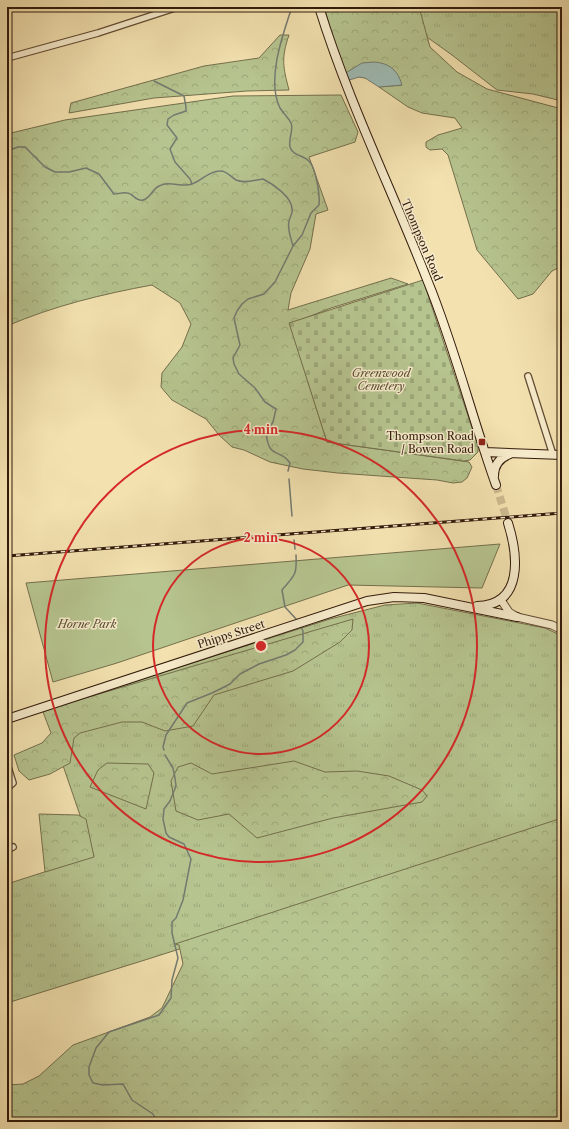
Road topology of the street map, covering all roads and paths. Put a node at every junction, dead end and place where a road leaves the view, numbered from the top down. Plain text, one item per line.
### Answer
1 (178, 7) edge
2 (319, 7) edge
3 (7, 58) edge
4 (528, 376) dead end
5 (485, 452) junction
6 (521, 453) junction
7 (553, 455) junction
8 (562, 456) edge
9 (508, 523) tunnel mouth
10 (501, 600) junction
11 (466, 606) junction
12 (517, 617) junction
13 (562, 630) edge
14 (7, 719) edge
15 (7, 764) edge
16 (7, 788) edge
17 (14, 847) dead end
18 (7, 850) edge

1 - 3 street
2 - 5 main road, Thompson Road
4 - 7 street
5 - 6 main road
5 - 6 main road, Thompson Road
6 - 7 main road
7 - 8 main road
9 - 10 main road
10 - 11 main road
10 - 12 street
11 - 12 main road
11 - 14 main road, Phipps Street
12 - 13 street
15 - 16 street
17 - 18 street

